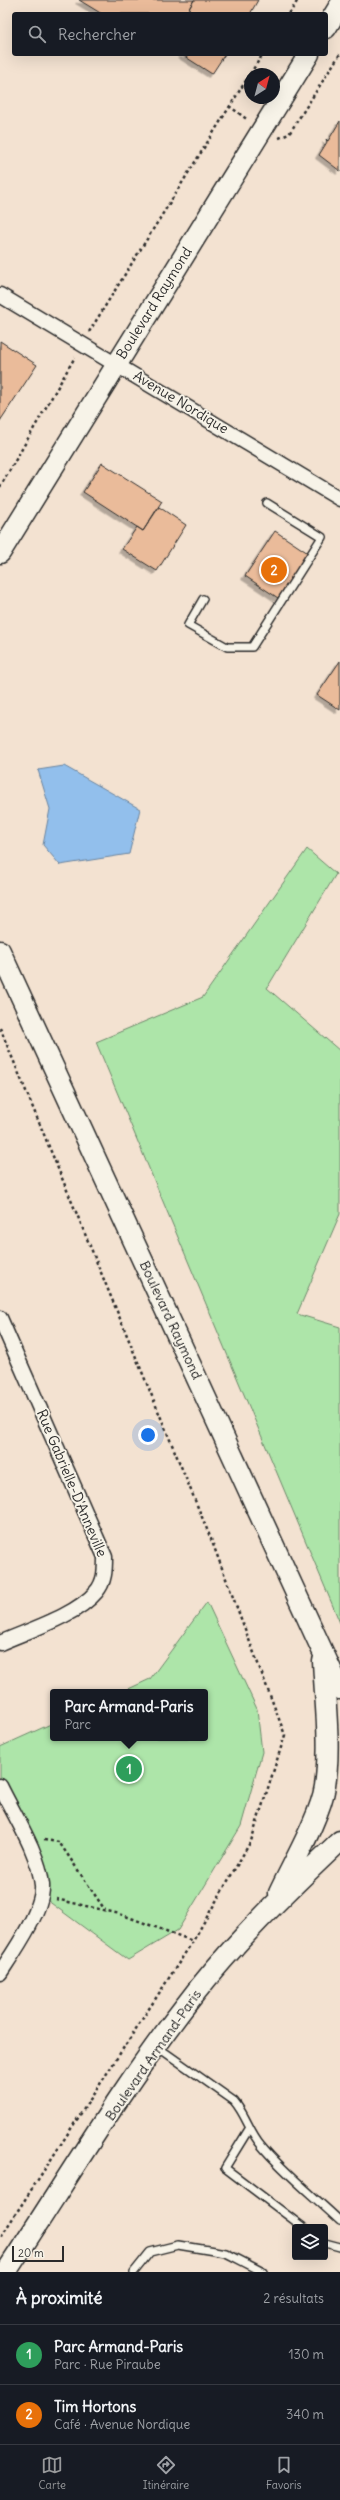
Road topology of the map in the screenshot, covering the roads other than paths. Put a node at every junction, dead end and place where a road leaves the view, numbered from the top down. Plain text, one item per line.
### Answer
1 (340, 6) edge
2 (328, 25) edge
3 (308, 56) edge
4 (0, 295) edge
5 (116, 363) junction
6 (340, 499) edge
7 (267, 503) dead end
8 (0, 553) edge
9 (203, 599) dead end
10 (0, 951) edge
11 (0, 1318) edge
12 (0, 1643) edge
13 (323, 1649) junction
14 (340, 1689) edge
15 (0, 1786) edge
16 (340, 1841) edge
17 (274, 1904) junction
18 (0, 1973) edge
19 (156, 2046) junction
20 (249, 2130) junction
21 (340, 2221) edge
22 (299, 2224) edge
23 (328, 2244) edge
24 (340, 2247) edge
25 (6, 2272) edge
26 (134, 2272) edge
27 (263, 2272) edge

1 - 2 street
3 - 5 street, Boulevard Raymond
4 - 5 street, Avenue Nordique
5 - 6 street, Avenue Nordique
5 - 8 street, Boulevard Raymond
7 - 9 lane
10 - 13 street, Boulevard Raymond
11 - 12 street, Rue Gabrielle-D'Anneville
13 - 14 street, Boulevard Raymond
13 - 17 street
15 - 18 street
16 - 17 street, Boulevard Armand-Paris
17 - 19 street, Boulevard Armand-Paris
19 - 20 lane
19 - 25 street, Boulevard Armand-Paris
20 - 21 lane
20 - 22 lane
23 - 24 lane
26 - 27 lane

